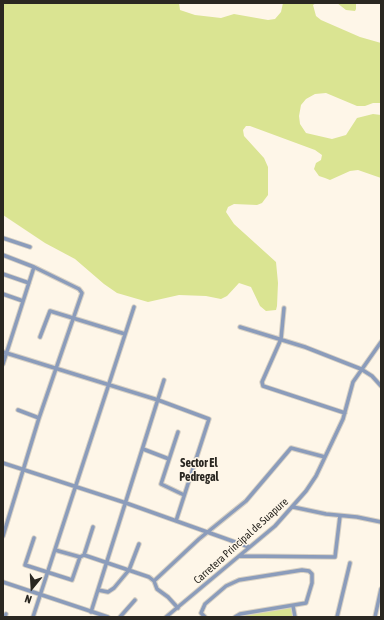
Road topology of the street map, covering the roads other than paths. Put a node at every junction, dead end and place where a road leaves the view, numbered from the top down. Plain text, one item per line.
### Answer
1 (3, 238) edge
2 (30, 247) dead end
3 (3, 255) edge
4 (34, 267) junction
5 (3, 274) edge
6 (29, 283) junction
7 (3, 294) edge
8 (23, 301) junction
9 (134, 307) dead end
10 (284, 308) dead end
11 (74, 319) junction
12 (240, 327) dead end
13 (125, 334) junction
14 (40, 337) dead end
15 (281, 339) junction
16 (381, 342) edge
17 (5, 353) edge
18 (3, 364) edge
19 (56, 368) junction
20 (361, 369) junction
21 (164, 380) dead end
22 (108, 384) junction
23 (381, 386) edge
24 (158, 400) junction
25 (18, 410) dead end
26 (345, 413) junction
27 (39, 418) junction
28 (178, 432) dead end
29 (143, 449) junction
30 (325, 457) junction
31 (169, 459) junction
32 (3, 463) edge
33 (24, 471) junction
34 (75, 487) junction
35 (184, 495) junction
36 (126, 503) junction
37 (293, 507) junction
38 (340, 516) junction
39 (176, 521) junction
40 (381, 522) edge
41 (93, 527) dead end
42 (208, 532) junction
43 (3, 536) edge
44 (34, 538) dead end
45 (139, 544) dead end
46 (249, 547) junction
47 (55, 550) junction
48 (82, 556) junction
49 (239, 556) junction
50 (107, 563) junction
51 (350, 563) dead end
52 (129, 570) junction
53 (48, 572) junction
54 (154, 581) junction
55 (3, 582) edge
56 (98, 590) junction
57 (381, 592) edge
58 (40, 594) junction
59 (135, 600) dead end
60 (293, 606) junction
61 (178, 608) junction
62 (91, 612) junction
63 (33, 617) edge
64 (108, 617) edge
65 (120, 617) edge
66 (166, 617) edge
67 (205, 617) edge
68 (235, 617) edge
69 (295, 617) edge
70 (337, 617) edge
71 (375, 617) edge

1 - 2 street
3 - 4 street
4 - 6 street
4 - 11 street
5 - 6 street
6 - 8 street
7 - 8 street
8 - 17 street
9 - 13 street
10 - 15 street
11 - 13 street
11 - 14 street
11 - 19 street
12 - 15 street
13 - 22 street
15 - 20 street
15 - 26 street
16 - 20 street, Carretera Principal de Suapure
17 - 18 street
17 - 19 street
19 - 22 street
19 - 27 street
20 - 23 street
20 - 26 street, Carretera Principal de Suapure
21 - 24 street
22 - 24 street
22 - 34 street
24 - 29 street
24 - 35 street
25 - 27 street
26 - 30 street, Carretera Principal de Suapure
27 - 33 street
28 - 31 street
29 - 31 street
29 - 36 street
30 - 37 street, Carretera Principal de Suapure
30 - 42 street
31 - 35 street
32 - 33 street
33 - 34 street
33 - 43 street
34 - 36 street
34 - 47 street
35 - 39 street
36 - 39 street
36 - 50 street
37 - 38 street
37 - 46 street, Carretera Principal de Suapure
38 - 40 street
38 - 49 street
39 - 42 street
41 - 48 street
42 - 46 street
42 - 54 street
44 - 53 street
45 - 52 street
46 - 49 street, Carretera Principal de Suapure
47 - 48 street
47 - 53 street
48 - 50 street
48 - 53 street
49 - 61 street, Carretera Principal de Suapure
50 - 52 street
50 - 56 street
51 - 70 street
52 - 54 street
52 - 56 street
53 - 58 street
54 - 61 street
55 - 58 street
56 - 62 street
57 - 71 street
58 - 62 street
58 - 63 street
59 - 65 street
60 - 67 street
60 - 68 street
60 - 69 street
61 - 66 street, Carretera Principal de Suapure
62 - 64 street

